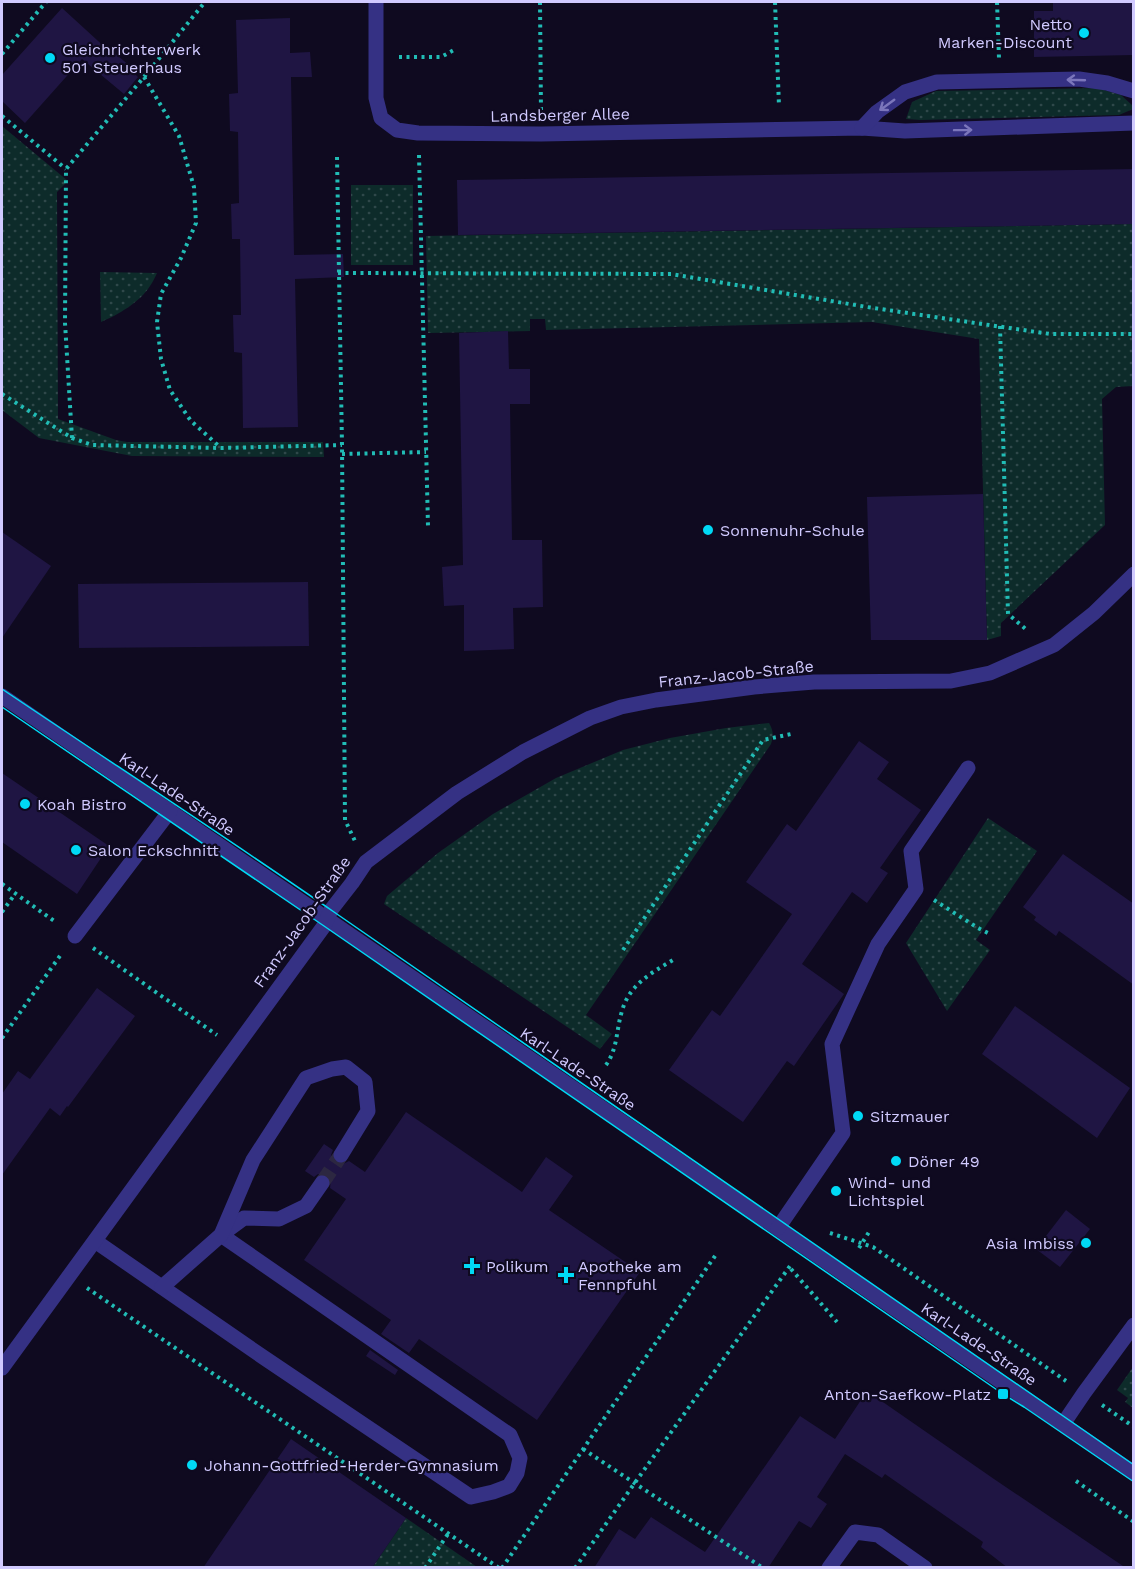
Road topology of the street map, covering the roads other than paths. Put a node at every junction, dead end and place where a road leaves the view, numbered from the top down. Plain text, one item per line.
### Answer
1 (376, 2) edge
2 (1134, 91) edge
3 (1134, 123) edge
4 (862, 128) junction
5 (1134, 574) edge
6 (2, 696) edge
7 (968, 768) dead end
8 (170, 811) junction
9 (328, 920) junction
10 (75, 936) road end
11 (341, 1155) tunnel mouth
12 (322, 1183) tunnel mouth
13 (778, 1228) junction
14 (221, 1235) junction
15 (95, 1240) junction
16 (162, 1287) junction
17 (1134, 1325) edge
18 (2, 1368) edge
19 (1063, 1424) junction
20 (1134, 1473) edge
21 (828, 1568) edge
22 (925, 1568) edge

1 - 4 street, Landsberger Allee
2 -> 4 street
4 -> 3 street, Landsberger Allee
5 - 9 street, Franz-Jacob-Straße
6 - 8 street, Karl-Lade-Straße
7 - 13 street
8 - 9 street, Karl-Lade-Straße
8 - 10 street
9 - 13 street, Karl-Lade-Straße
9 - 15 street, Franz-Jacob-Straße
11 - 14 street
12 - 14 street
13 - 19 street, Karl-Lade-Straße
14 - 16 street
14 - 16 street
15 - 16 street
15 - 18 street, Franz-Jacob-Straße
17 - 19 street
19 - 20 street, Karl-Lade-Straße
21 - 22 street

